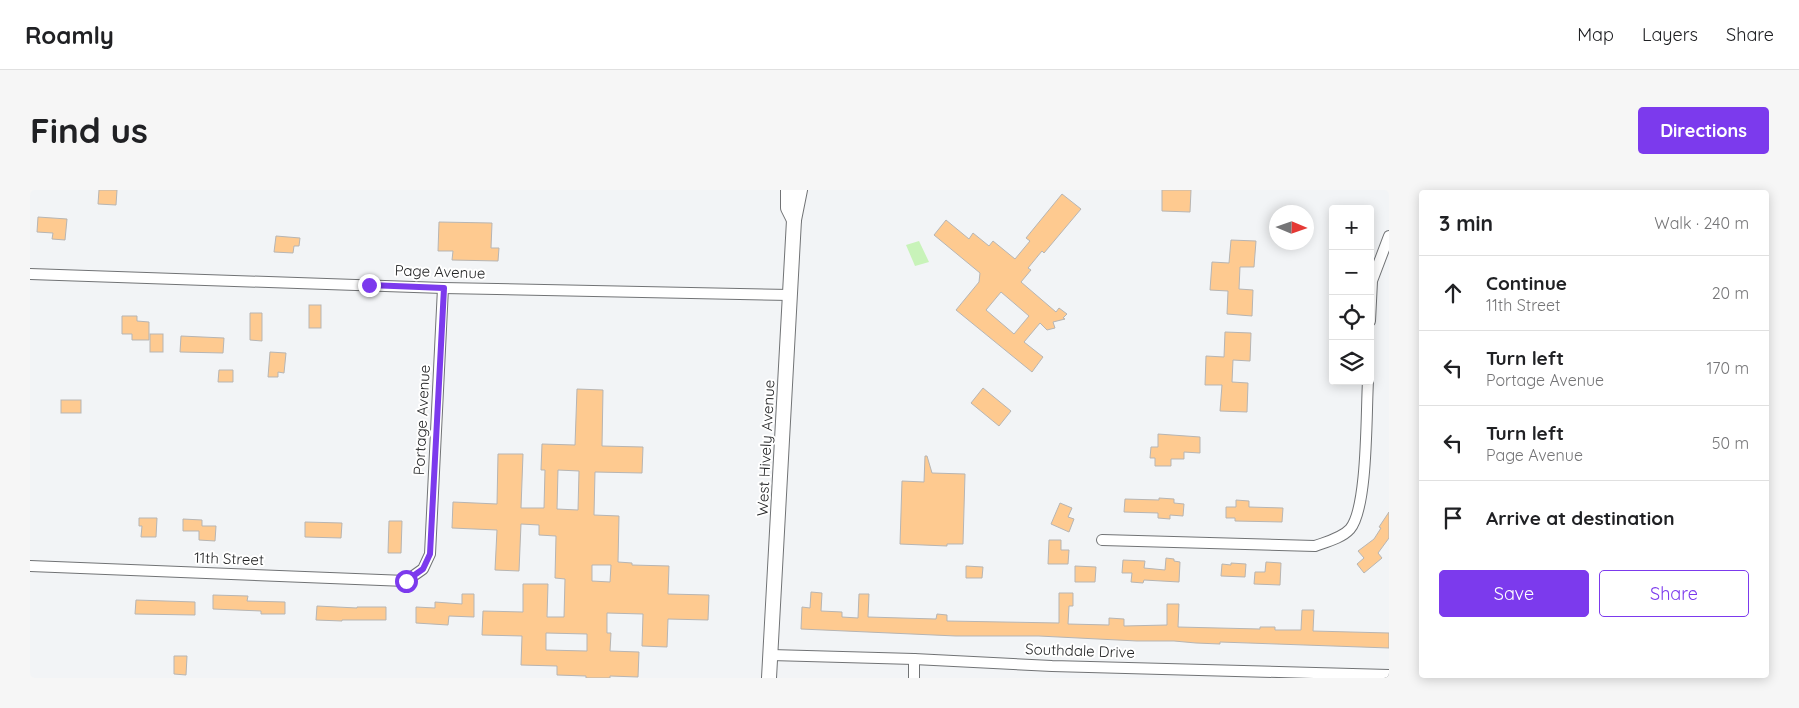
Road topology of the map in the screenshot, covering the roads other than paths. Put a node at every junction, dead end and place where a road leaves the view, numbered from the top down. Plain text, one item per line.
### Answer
1 (788, 190) edge
2 (800, 190) edge
3 (794, 220) junction
4 (1389, 236) edge
5 (30, 274) edge
6 (444, 288) junction
7 (790, 295) junction
8 (1371, 295) edge
9 (1368, 385) edge
10 (1102, 540) dead end
11 (30, 566) edge
12 (423, 569) joint
13 (771, 655) junction
14 (914, 659) junction
15 (1389, 675) edge
16 (770, 678) edge
17 (914, 678) edge

1 - 3 street
2 - 3 street
3 - 7 street, West Hively Avenue
4 - 8 street
5 - 6 street, Page Avenue
6 - 7 street, Page Avenue
6 - 12 street, Portage Avenue
7 - 13 street, West Hively Avenue
9 - 10 street
11 - 12 street, 11th Street
13 - 14 street, Southdale Drive
13 - 16 street, West Hively Avenue
14 - 15 street, Southdale Drive
14 - 17 street

